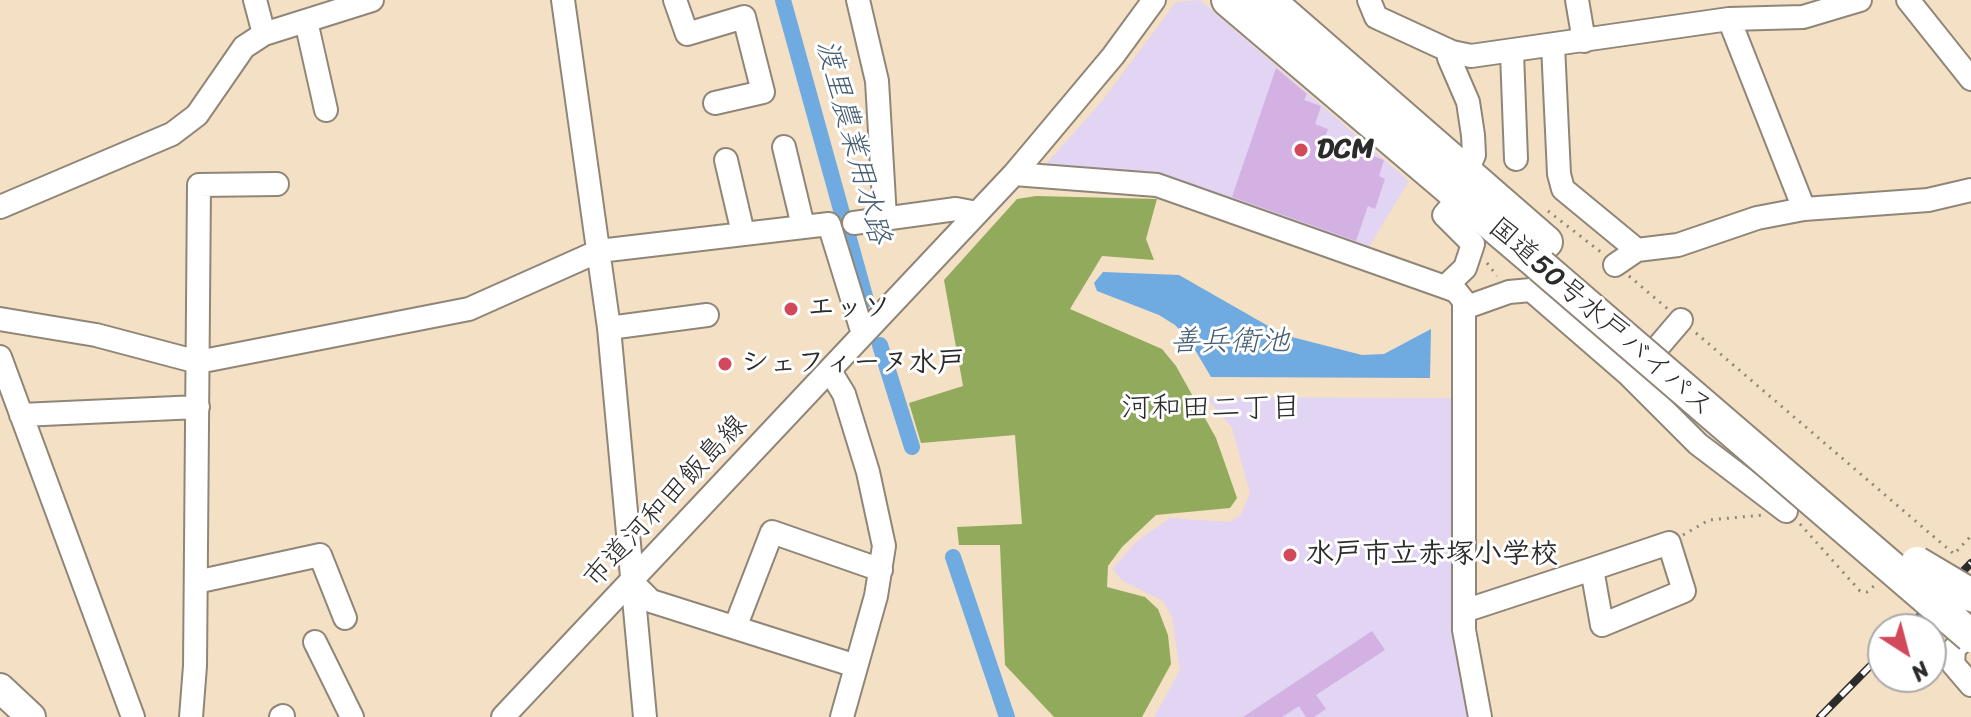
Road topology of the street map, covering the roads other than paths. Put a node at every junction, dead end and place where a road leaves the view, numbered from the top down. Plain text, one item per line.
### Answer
1 (255, 0) edge
2 (563, 0) edge
3 (675, 0) edge
4 (858, 0) edge
5 (1154, 0) edge
6 (1228, 0) edge
7 (1268, 0) edge
8 (1369, 0) edge
9 (1577, 0) edge
10 (1860, 0) edge
11 (1908, 0) edge
12 (359, 2) edge
13 (1729, 19) junction
14 (306, 21) junction
15 (264, 34) junction
16 (1584, 41) junction
17 (1553, 45) junction
18 (1452, 52) junction
19 (1512, 53) junction
20 (1971, 79) edge
21 (715, 103) dead end
22 (326, 110) dead end
23 (784, 147) dead end
24 (1516, 159) dead end
25 (726, 160) dead end
26 (1014, 174) junction
27 (277, 184) dead end
28 (1463, 185) junction
29 (1971, 190) edge
30 (0, 207) edge
31 (1804, 209) junction
32 (977, 213) junction
33 (885, 218) junction
34 (854, 223) dead end
35 (803, 226) junction
36 (743, 233) junction
37 (1637, 250) junction
38 (599, 251) junction
39 (1548, 258) junction
40 (1615, 265) road end
41 (1445, 287) junction
42 (1464, 308) junction
43 (707, 315) dead end
44 (0, 319) edge
45 (1681, 320) road end
46 (609, 328) junction
47 (863, 334) junction
48 (0, 357) edge
49 (198, 362) junction
50 (830, 371) junction
51 (1632, 378) junction
52 (198, 407) junction
53 (21, 415) junction
54 (1822, 507) junction
55 (1786, 511) road end
56 (1917, 563) junction
57 (1592, 569) junction
58 (881, 570) junction
59 (196, 582) junction
60 (633, 583) junction
61 (1971, 595) edge
62 (1971, 608) edge
63 (1464, 611) junction
64 (345, 618) dead end
65 (736, 625) junction
66 (1971, 634) edge
67 (315, 642) dead end
68 (1971, 656) edge
69 (856, 666) junction
70 (1971, 685) edge
71 (0, 688) edge
72 (31, 717) edge
73 (133, 717) edge
74 (191, 717) edge
75 (352, 717) edge
76 (503, 717) edge
77 (645, 717) edge
78 (842, 717) edge
79 (1480, 717) edge

1 - 15 street
2 - 38 street
3 - 21 street
4 - 33 street
5 - 26 street, 市道河和田飯島線
6 - 28 highway, 国道50号水戸バイパス
7 - 28 highway, 国道50号水戸バイパス
8 - 18 street
9 - 16 street
10 - 13 street
11 - 20 street
12 - 14 street
13 - 16 street
13 - 31 street
14 - 15 street
14 - 22 street
15 - 30 street
16 - 17 street
17 - 19 street
17 - 37 street
18 - 19 street
18 - 28 street
19 - 24 street
23 - 35 street
25 - 36 street
26 - 32 street, 市道河和田飯島線
26 - 41 street
27 - 49 street
28 - 39 highway, 国道50号水戸バイパス
28 - 41 street
29 - 31 street
31 - 37 street
32 - 33 street
32 - 47 street, 市道河和田飯島線
33 - 34 street
35 - 36 street
35 - 47 street
36 - 38 street
37 - 40 street
38 - 46 street
38 - 49 street
39 - 54 highway, 国道50号水戸バイパス, bridge
39 - 56 highway, 国道50号水戸バイパス
41 - 42 street
42 - 51 street
42 - 63 street
43 - 46 street
44 - 49 street
45 - 51 street
46 - 60 street
47 - 50 street, 市道河和田飯島線
48 - 53 street
49 - 52 street
50 - 58 street
50 - 60 street, 市道河和田飯島線
51 - 55 street
52 - 53 street
52 - 59 street
53 - 73 street
54 - 66 highway, 国道50号水戸バイパス, bridge
54 - 68 highway, bridge
56 - 61 highway, bridge
56 - 62 highway, 国道50号水戸バイパス, bridge
57 - 57 street
57 - 63 street
58 - 65 street
58 - 69 street
59 - 64 street
59 - 74 street
60 - 65 street
60 - 76 street, 市道河和田飯島線
60 - 77 street
63 - 79 street
65 - 69 street
66 - 70 street
67 - 75 street
69 - 78 street
71 - 72 main road

